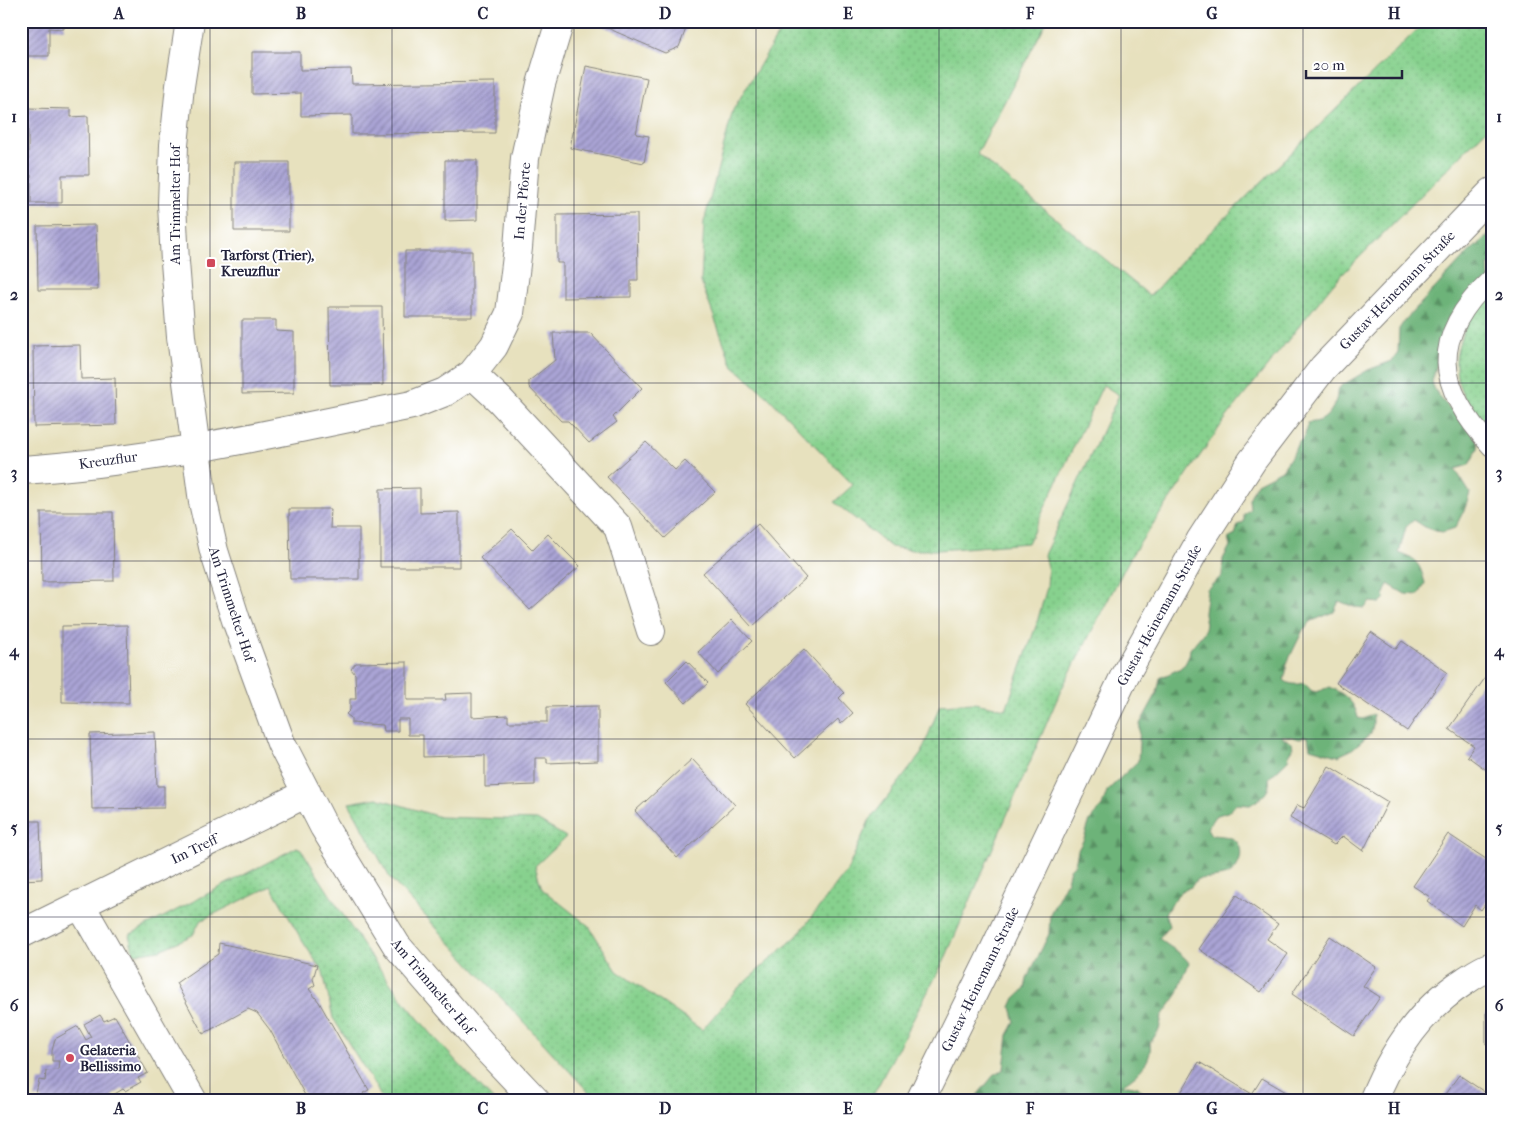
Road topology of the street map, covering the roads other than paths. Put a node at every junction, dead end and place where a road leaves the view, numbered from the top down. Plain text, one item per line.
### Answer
1 (190, 21) edge
2 (560, 21) edge
3 (1492, 192) edge
4 (1492, 278) edge
5 (472, 374) junction
6 (1492, 446) edge
7 (195, 448) junction
8 (21, 470) edge
9 (651, 631) dead end
10 (307, 793) junction
11 (80, 904) junction
12 (21, 934) edge
13 (1492, 966) edge
14 (194, 1101) edge
15 (536, 1101) edge
16 (920, 1101) edge
17 (1373, 1101) edge

1 - 7 street, Am Trimmelter Hof
2 - 5 street, In der Pforte
3 - 16 street, Gustav-Heinemann-Straße
4 - 6 lane
5 - 7 street, In der Pforte
5 - 9 street
7 - 8 street, Kreuzflur
7 - 10 street, Am Trimmelter Hof
10 - 11 street, Im Treff
10 - 15 street, Am Trimmelter Hof
11 - 12 street, Im Treff
11 - 14 street
13 - 17 street

